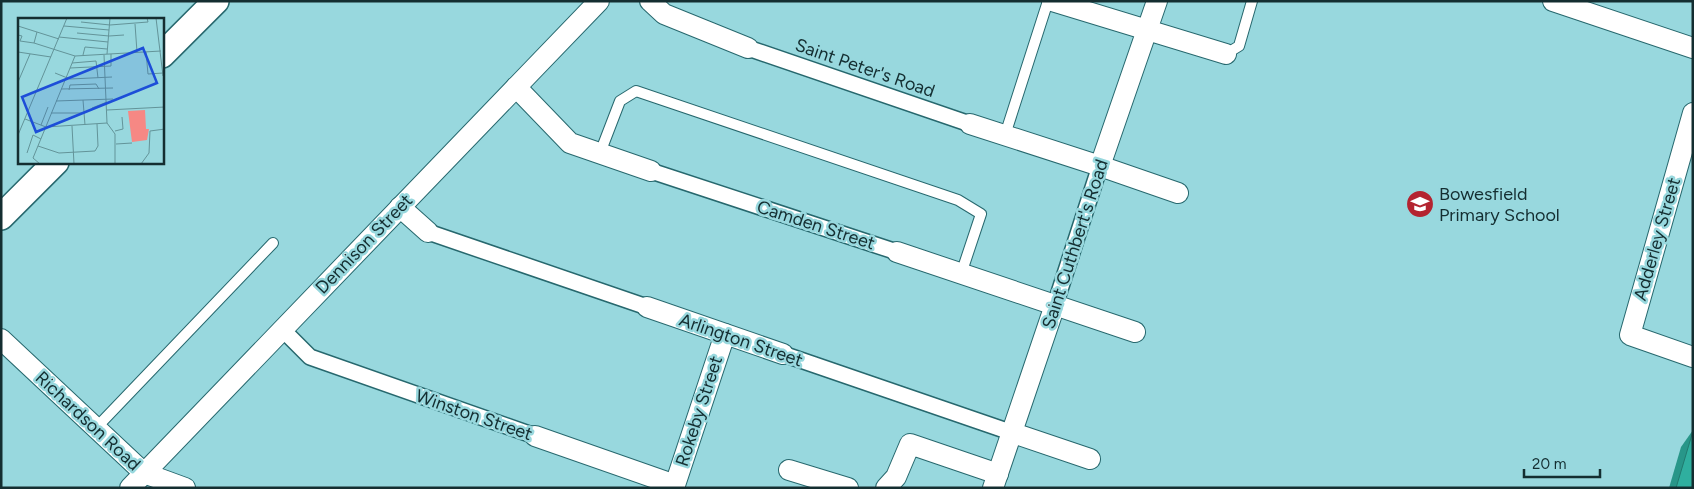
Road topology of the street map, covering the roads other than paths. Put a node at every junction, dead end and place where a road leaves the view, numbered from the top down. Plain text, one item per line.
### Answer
1 (216, 1) edge
2 (599, 1) edge
3 (650, 1) edge
4 (1048, 1) edge
5 (1052, 1) edge
6 (1157, 1) edge
7 (1252, 1) edge
8 (1553, 1) edge
9 (1606, 10) edge
10 (1147, 31) junction
11 (748, 48) joint
12 (1693, 48) edge
13 (164, 53) edge
14 (1226, 54) joint
15 (516, 87) junction
16 (1693, 113) edge
17 (970, 124) joint
18 (1005, 135) junction
19 (600, 153) junction
20 (54, 164) edge
21 (1100, 166) junction
22 (651, 171) joint
23 (1178, 194) dead end
24 (400, 207) junction
25 (1, 217) edge
26 (428, 232) joint
27 (273, 243) dead end
28 (897, 252) joint
29 (962, 274) junction
30 (1055, 305) junction
31 (648, 307) joint
32 (282, 329) junction
33 (1135, 332) dead end
34 (725, 334) junction
35 (1, 339) edge
36 (783, 354) joint
37 (1693, 357) edge
38 (96, 428) junction
39 (1013, 433) junction
40 (535, 436) joint
41 (1090, 459) dead end
42 (788, 470) dead end
43 (144, 473) junction
44 (996, 481) edge
45 (674, 486) edge
46 (130, 488) edge
47 (185, 488) edge
48 (848, 488) edge
49 (886, 488) edge

1 - 13 street
2 - 15 street, Dennison Street
3 - 11 street
4 - 18 lane
5 - 10 street
6 - 10 street, Saint Cuthbert's Road
7 - 14 lane
8 - 9 street
9 - 12 street
10 - 14 street
10 - 21 street, Saint Cuthbert's Road
11 - 17 street, Saint Peter's Road
15 - 19 street, Camden Street
15 - 24 street, Dennison Street
16 - 37 street, Adderley Street
17 - 18 street
18 - 21 street
19 - 22 street, Camden Street
19 - 29 lane
20 - 25 street
21 - 23 street
21 - 30 street, Saint Cuthbert's Road
22 - 28 street, Camden Street
24 - 26 street, Arlington Street
24 - 32 street, Dennison Street
26 - 31 street, Arlington Street
27 - 38 lane
28 - 29 street, Camden Street
29 - 30 street, Camden Street
30 - 33 street, Camden Street
30 - 39 street, Saint Cuthbert's Road
31 - 34 street, Arlington Street
32 - 40 street, Winston Street
32 - 43 street, Dennison Street
34 - 36 street, Arlington Street
34 - 45 street, Rokeby Street
35 - 38 street, Richardson Road
36 - 39 street, Arlington Street
38 - 43 street, Richardson Road
39 - 41 street, Arlington Street
39 - 44 street, Saint Cuthbert's Road
40 - 45 street, Winston Street
42 - 48 street
43 - 46 street, Dennison Street
43 - 47 street, Richardson Road
44 - 49 street

